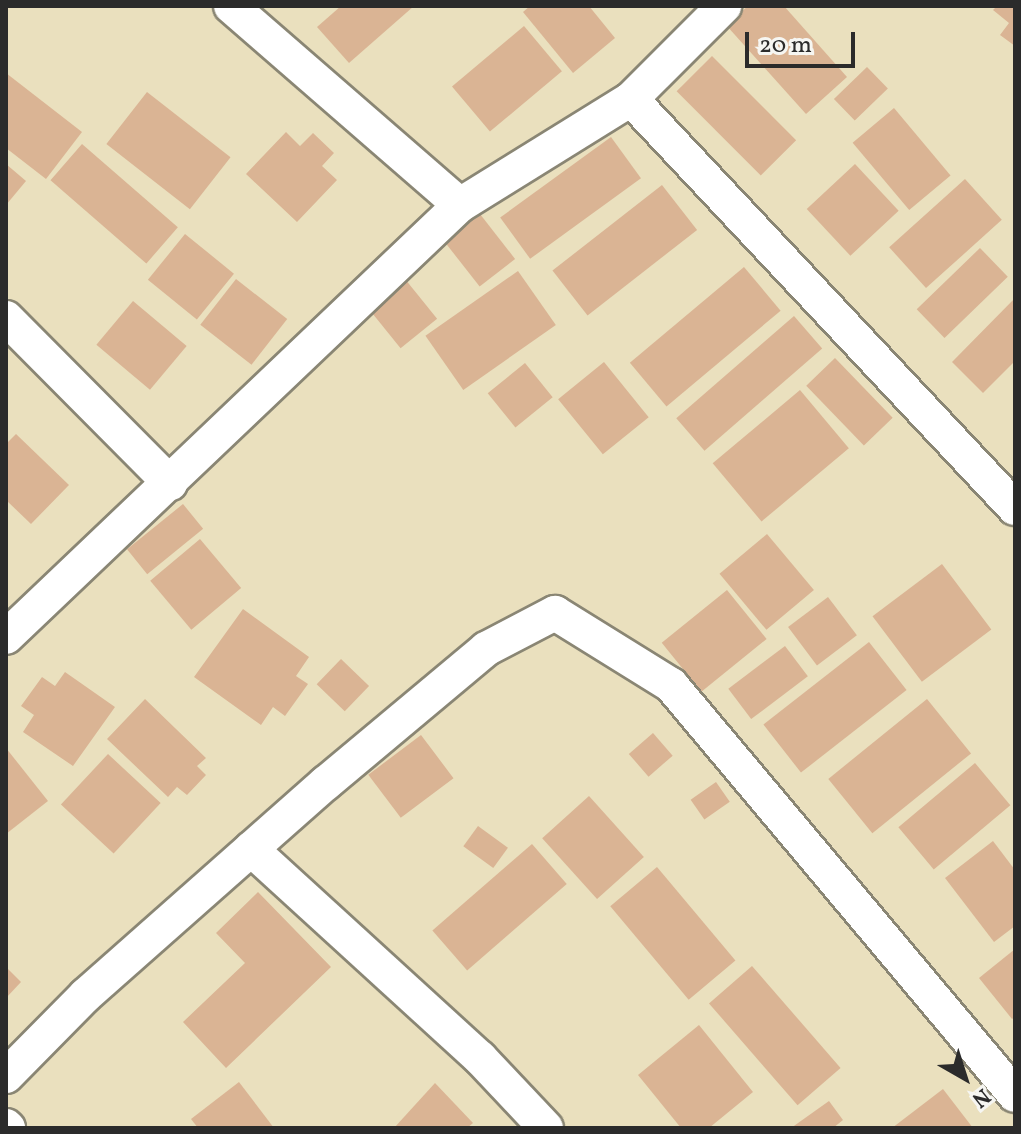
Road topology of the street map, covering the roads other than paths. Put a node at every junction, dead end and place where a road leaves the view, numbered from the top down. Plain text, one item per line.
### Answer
1 (231, 6) edge
2 (724, 6) edge
3 (631, 99) junction
4 (460, 205) junction
5 (6, 318) edge
6 (170, 483) junction
7 (1015, 508) edge
8 (6, 637) edge
9 (251, 849) junction
10 (6, 1076) edge
11 (1015, 1095) edge
12 (546, 1128) edge

1 - 4 street
2 - 3 street
3 - 4 street
3 - 7 street
4 - 6 street
5 - 6 street
6 - 8 street
9 - 10 street
9 - 11 street
9 - 12 street

